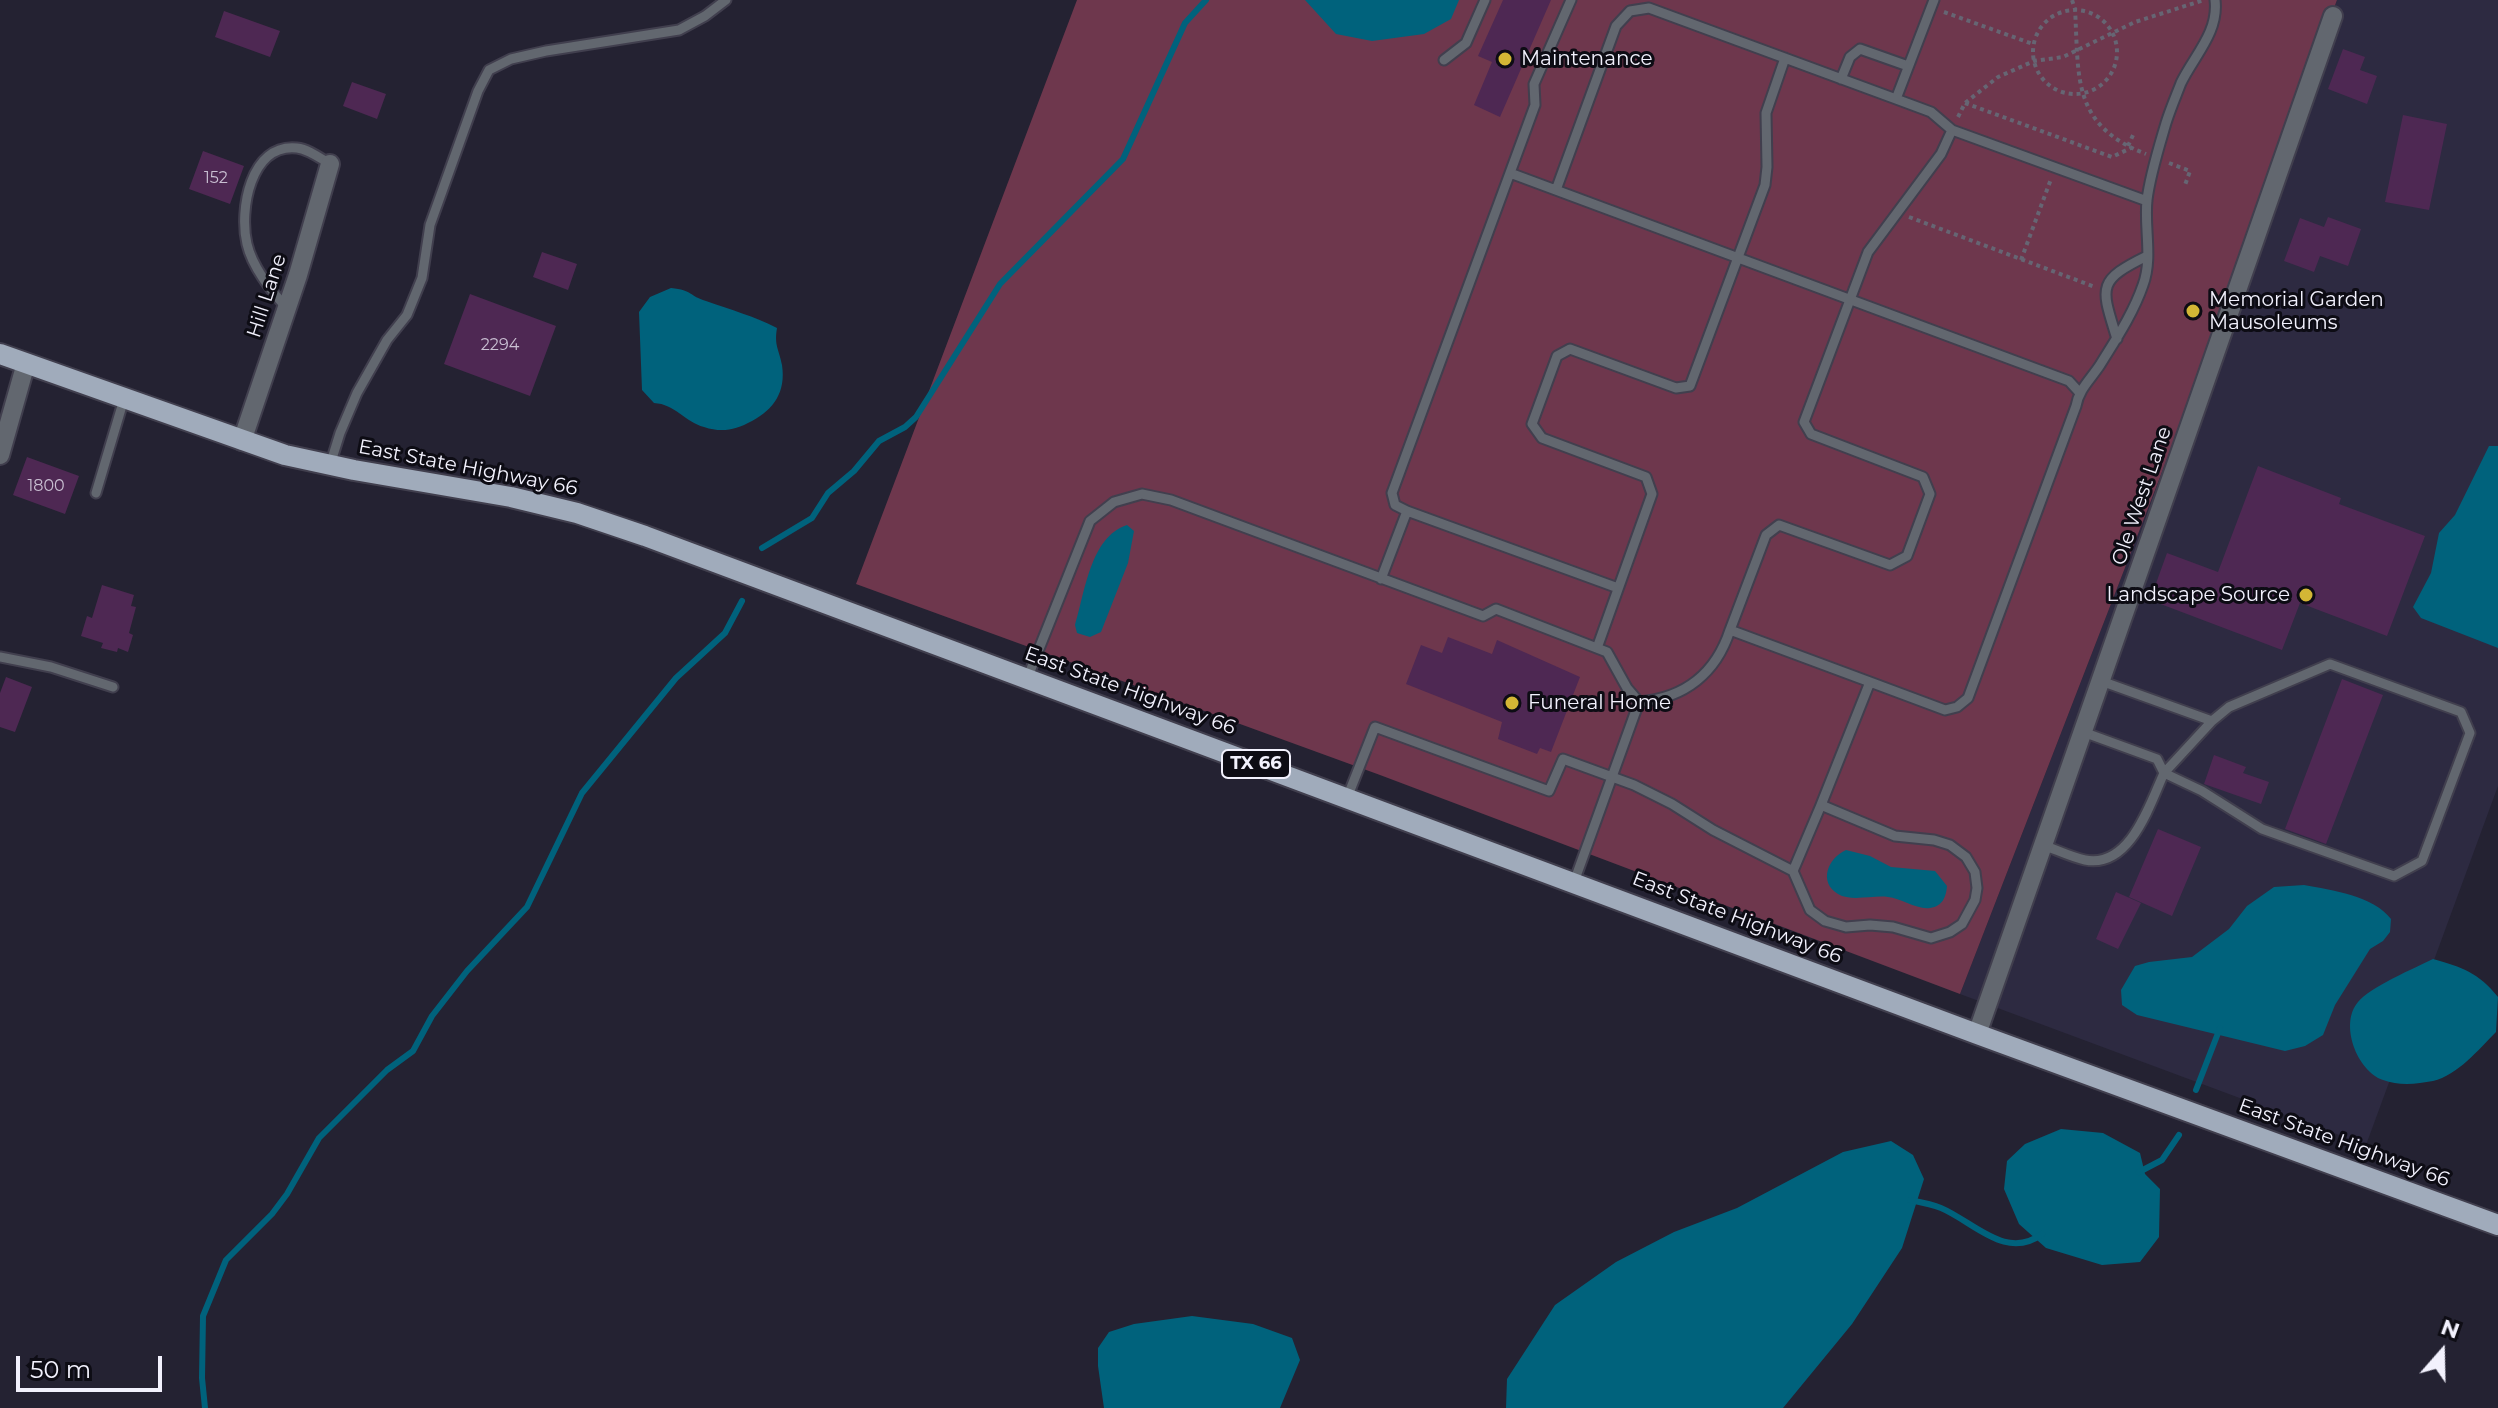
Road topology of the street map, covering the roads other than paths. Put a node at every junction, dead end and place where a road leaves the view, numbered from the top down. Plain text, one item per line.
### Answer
1 (726, 0) edge
2 (1485, 0) edge
3 (1571, 0) edge
4 (2215, 0) edge
5 (1932, 4) edge
6 (1629, 5) edge
7 (2333, 16) dead end
8 (1785, 58) junction
9 (1444, 60) dead end
10 (1908, 66) junction
11 (1841, 79) junction
12 (1896, 99) junction
13 (1952, 130) junction
14 (330, 164) joint
15 (1510, 173) junction
16 (1556, 190) junction
17 (2147, 201) junction
18 (2147, 256) junction
19 (1739, 257) junction
20 (1850, 299) junction
21 (287, 308) junction
22 (2117, 339) junction
23 (0, 354) edge
24 (26, 363) junction
25 (2079, 392) junction
26 (124, 399) junction
27 (242, 441) junction
28 (0, 455) edge
29 (330, 465) junction
30 (96, 493) dead end
31 (1407, 511) junction
32 (1381, 579) junction
33 (1618, 588) junction
34 (1730, 630) junction
35 (1597, 648) junction
36 (0, 657) edge
37 (1027, 679) junction
38 (2101, 681) junction
39 (1870, 682) junction
40 (113, 687) dead end
41 (1639, 702) junction
42 (2212, 721) junction
43 (2083, 732) junction
44 (2164, 773) junction
45 (1613, 777) junction
46 (1347, 798) junction
47 (1821, 805) junction
48 (2043, 845) junction
49 (1793, 871) junction
50 (1574, 882) junction
51 (1977, 1034) junction
52 (2498, 1225) edge

1 - 29 lane
2 - 9 lane
3 - 15 lane
4 - 17 lane
5 - 10 lane
6 - 8 lane
6 - 16 lane
7 - 38 street, Ole West Lane
8 - 11 lane
8 - 19 lane
10 - 11 lane
10 - 12 lane
11 - 12 lane
12 - 13 lane
13 - 17 lane
13 - 20 lane
14 - 21 street, Hill Lane
14 - 21 lane
15 - 16 lane
15 - 31 lane
16 - 19 lane
17 - 18 lane
18 - 22 lane
18 - 22 lane
19 - 20 lane
19 - 33 lane
20 - 25 lane
20 - 34 lane
21 - 27 street, Hill Lane
22 - 25 lane
23 - 24 main road, East State Highway 66 / TX 66
24 - 26 main road, East State Highway 66 / TX 66
24 - 28 street
25 - 39 lane
26 - 27 main road, East State Highway 66 / TX 66
26 - 30 lane
27 - 29 main road, East State Highway 66 / TX 66
29 - 37 main road, East State Highway 66 / TX 66
31 - 32 lane
31 - 33 lane
32 - 35 lane
32 - 37 lane
33 - 35 lane
34 - 39 lane
34 - 41 lane
35 - 41 lane
36 - 40 lane
37 - 46 main road, East State Highway 66 / TX 66
38 - 42 lane
38 - 43 street, Ole West Lane
39 - 47 lane
41 - 45 lane
42 - 44 lane
42 - 44 lane
43 - 44 lane
43 - 48 street, Ole West Lane
44 - 48 lane
45 - 46 lane
45 - 49 lane
45 - 50 lane
46 - 50 main road, East State Highway 66 / TX 66
47 - 49 lane
47 - 49 lane
48 - 51 street, Ole West Lane
50 - 51 main road, East State Highway 66 / TX 66
51 - 52 main road, East State Highway 66 / TX 66

